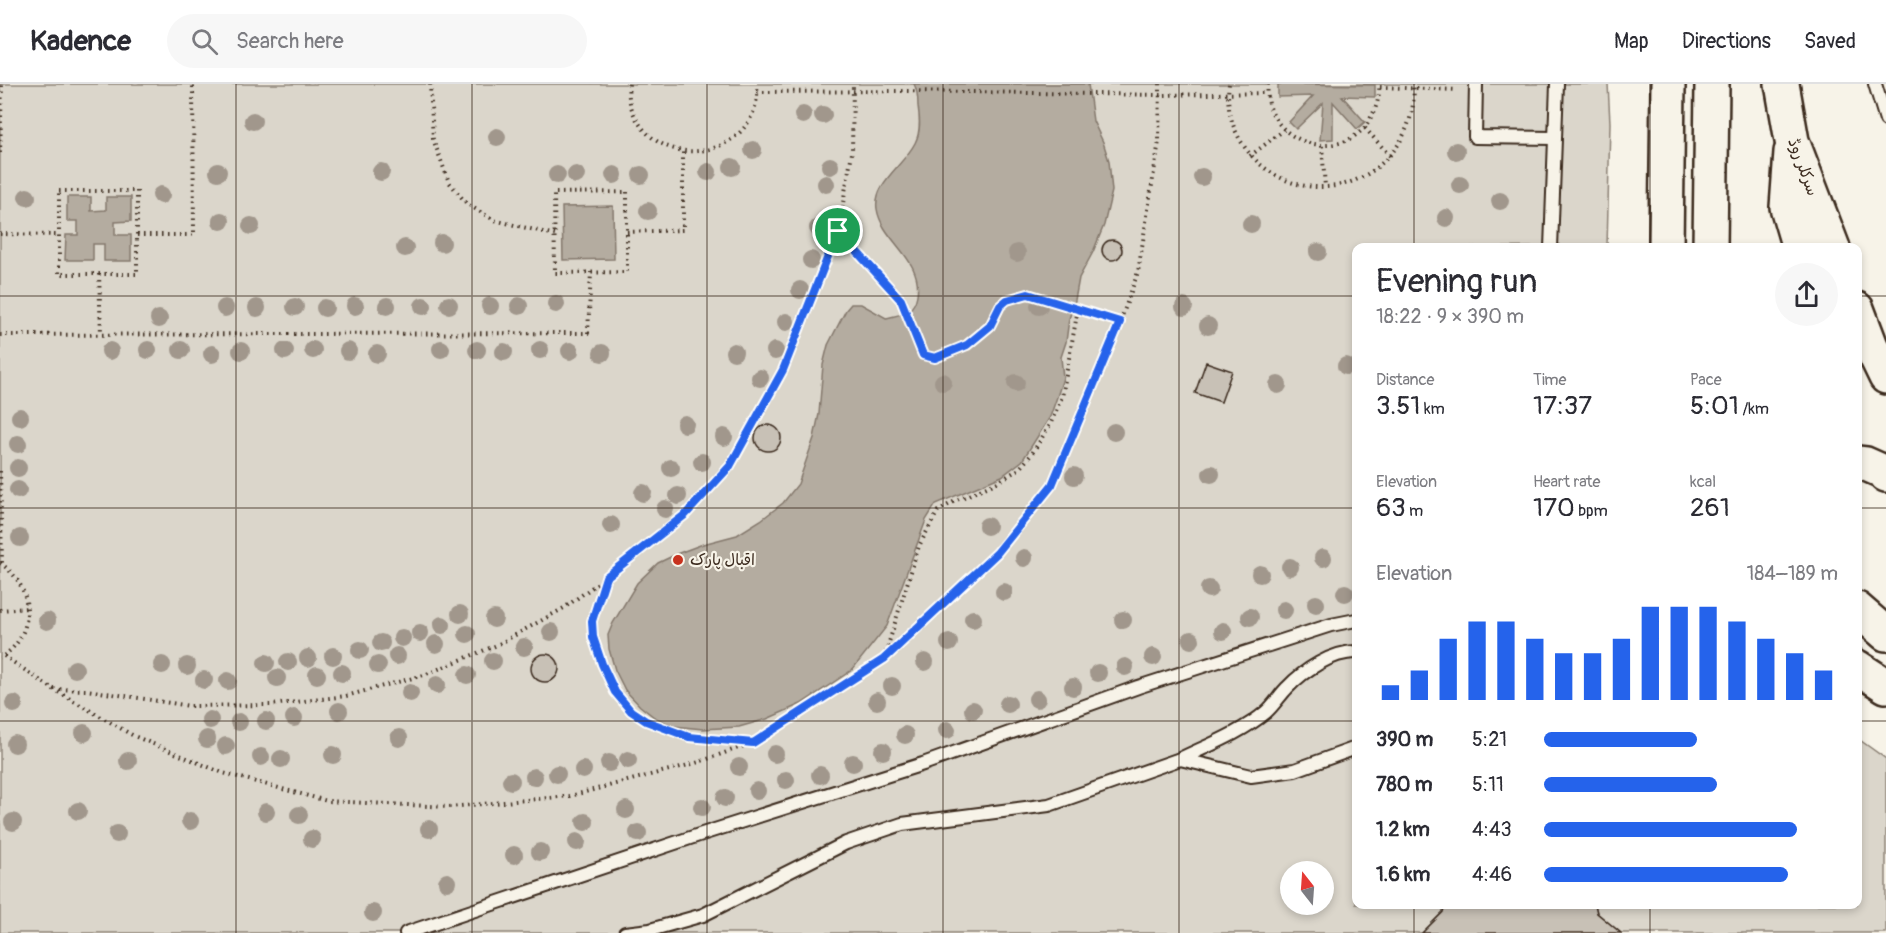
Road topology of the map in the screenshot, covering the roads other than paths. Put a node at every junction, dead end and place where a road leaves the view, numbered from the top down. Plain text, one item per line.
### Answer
1 (1557, 84) edge
2 (1668, 84) edge
3 (1712, 84) edge
4 (1782, 84) edge
5 (1875, 84) edge
6 (1476, 87) edge
7 (1886, 120) edge
8 (1554, 138) junction
9 (1792, 141) junction
10 (1551, 243) edge
11 (1666, 243) edge
12 (1710, 243) edge
13 (1798, 243) edge
14 (1831, 243) edge
15 (1862, 322) edge
16 (1886, 377) edge
17 (1862, 463) edge
18 (1886, 475) edge
19 (1862, 613) edge
20 (1352, 621) edge
21 (1886, 634) edge
22 (1352, 652) edge
23 (1352, 749) edge
24 (1180, 759) junction
25 (406, 933) edge
26 (625, 933) edge

1 - 8 lane
2 - 11 main road
3 - 12 main road
4 - 9 main road, سرکلر روڈ
5 - 7 lane
6 - 8 lane
8 - 10 lane
9 - 13 main road
9 - 14 main road, سرکلر روڈ
15 - 16 main road
17 - 18 main road
19 - 21 main road
20 - 25 lane
22 - 24 lane
23 - 24 lane
24 - 26 lane

